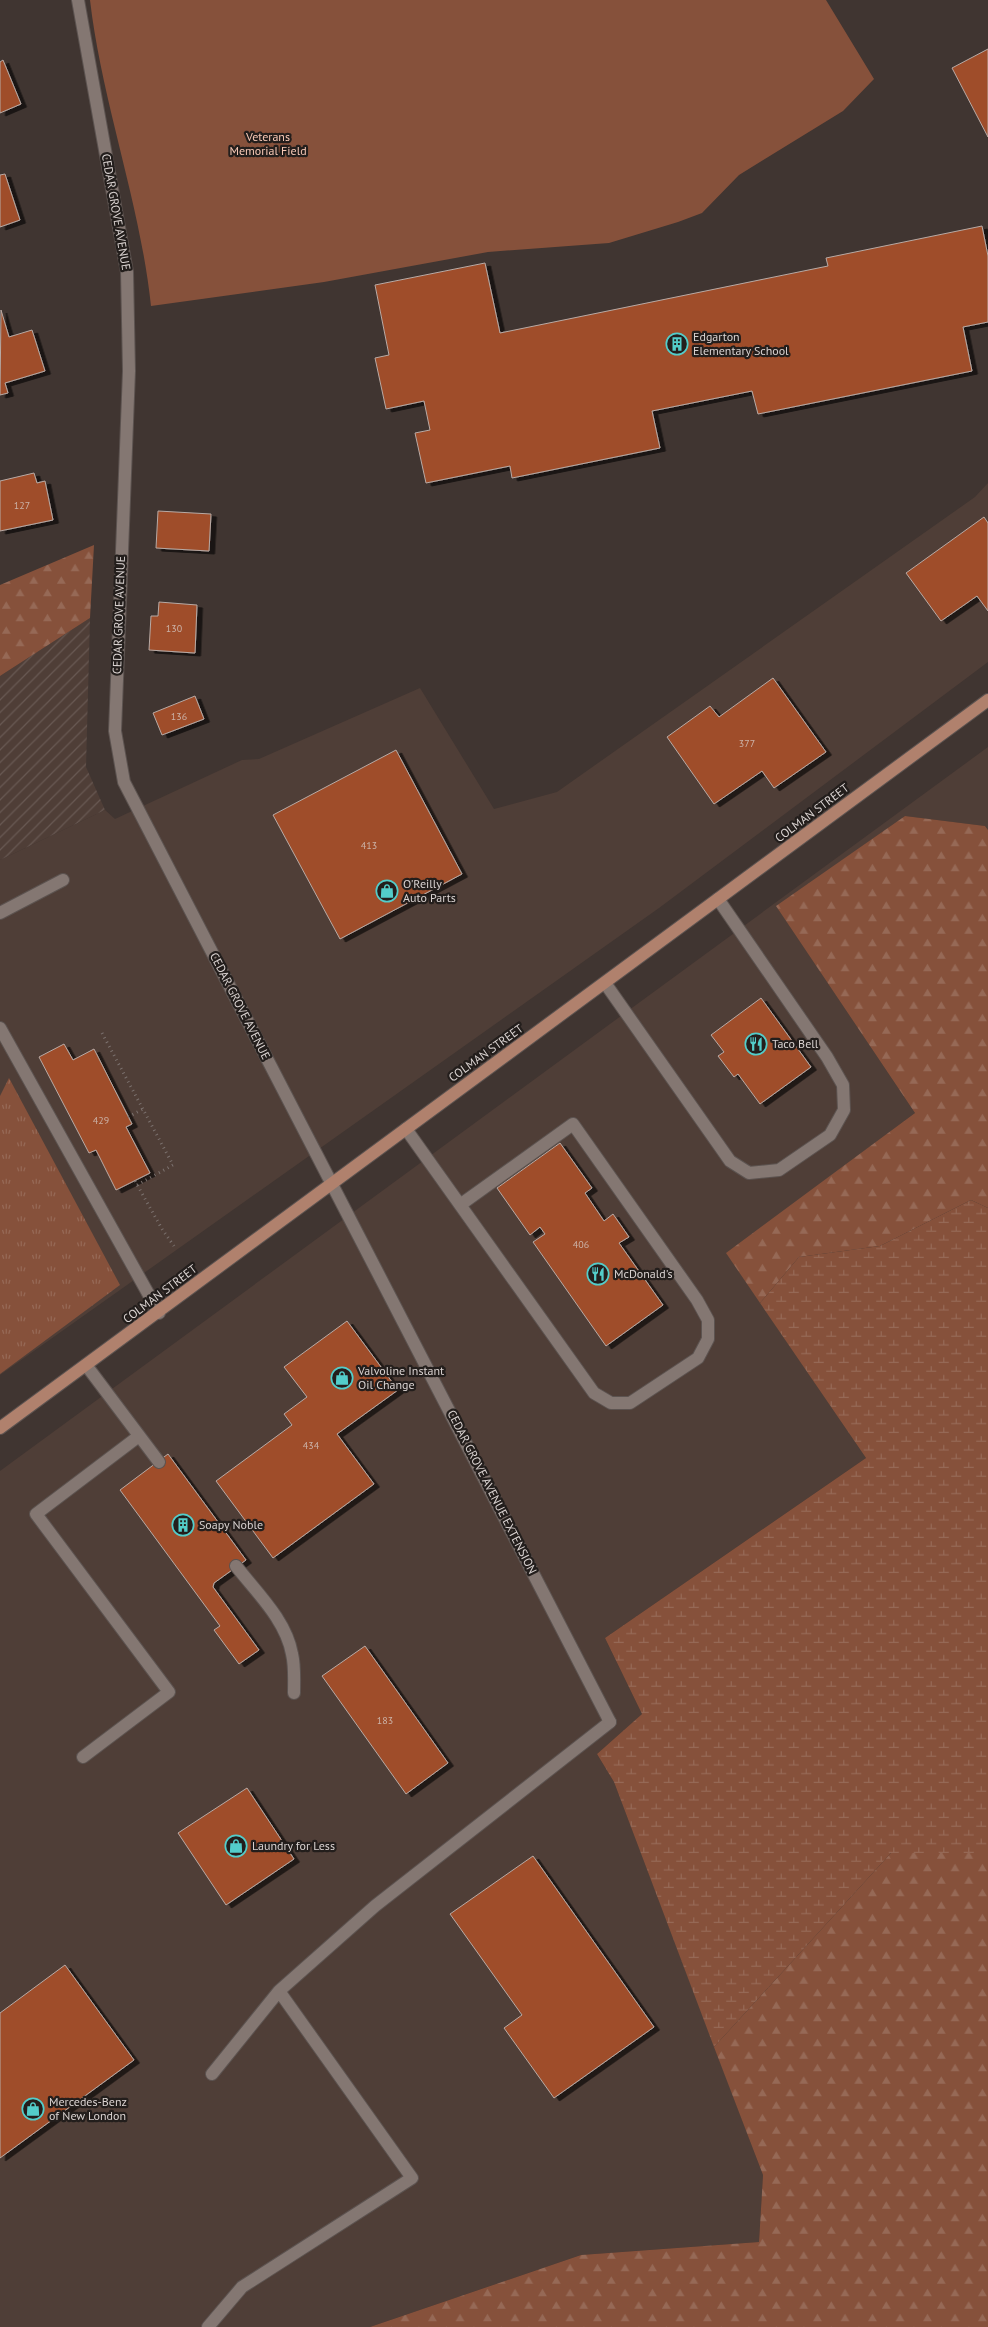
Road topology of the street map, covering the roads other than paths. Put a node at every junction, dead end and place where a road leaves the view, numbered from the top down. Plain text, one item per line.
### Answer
1 (78, 0) edge
2 (988, 700) edge
3 (64, 880) dead end
4 (718, 899) junction
5 (0, 913) edge
6 (605, 983) junction
7 (0, 1028) edge
8 (406, 1129) junction
9 (332, 1184) junction
10 (460, 1205) junction
11 (159, 1313) junction
12 (86, 1365) junction
13 (0, 1428) edge
14 (139, 1436) junction
15 (159, 1462) dead end
16 (236, 1566) dead end
17 (294, 1693) dead end
18 (83, 1757) dead end
19 (279, 1990) junction
20 (212, 2074) dead end
21 (208, 2327) edge

1 - 9 street, CEDAR GROVE AVENUE
2 - 4 main road, COLMAN STREET
3 - 5 street
4 - 6 main road, COLMAN STREET
4 - 6 street
6 - 8 main road, COLMAN STREET
7 - 11 street
8 - 9 main road, COLMAN STREET
8 - 10 street
9 - 11 main road, COLMAN STREET
9 - 19 street, CEDAR GROVE AVENUE EXTENSION
10 - 10 street
11 - 12 main road, COLMAN STREET
12 - 13 main road, COLMAN STREET
12 - 14 street
14 - 15 street
14 - 18 street
16 - 17 street
19 - 20 street
19 - 21 street

